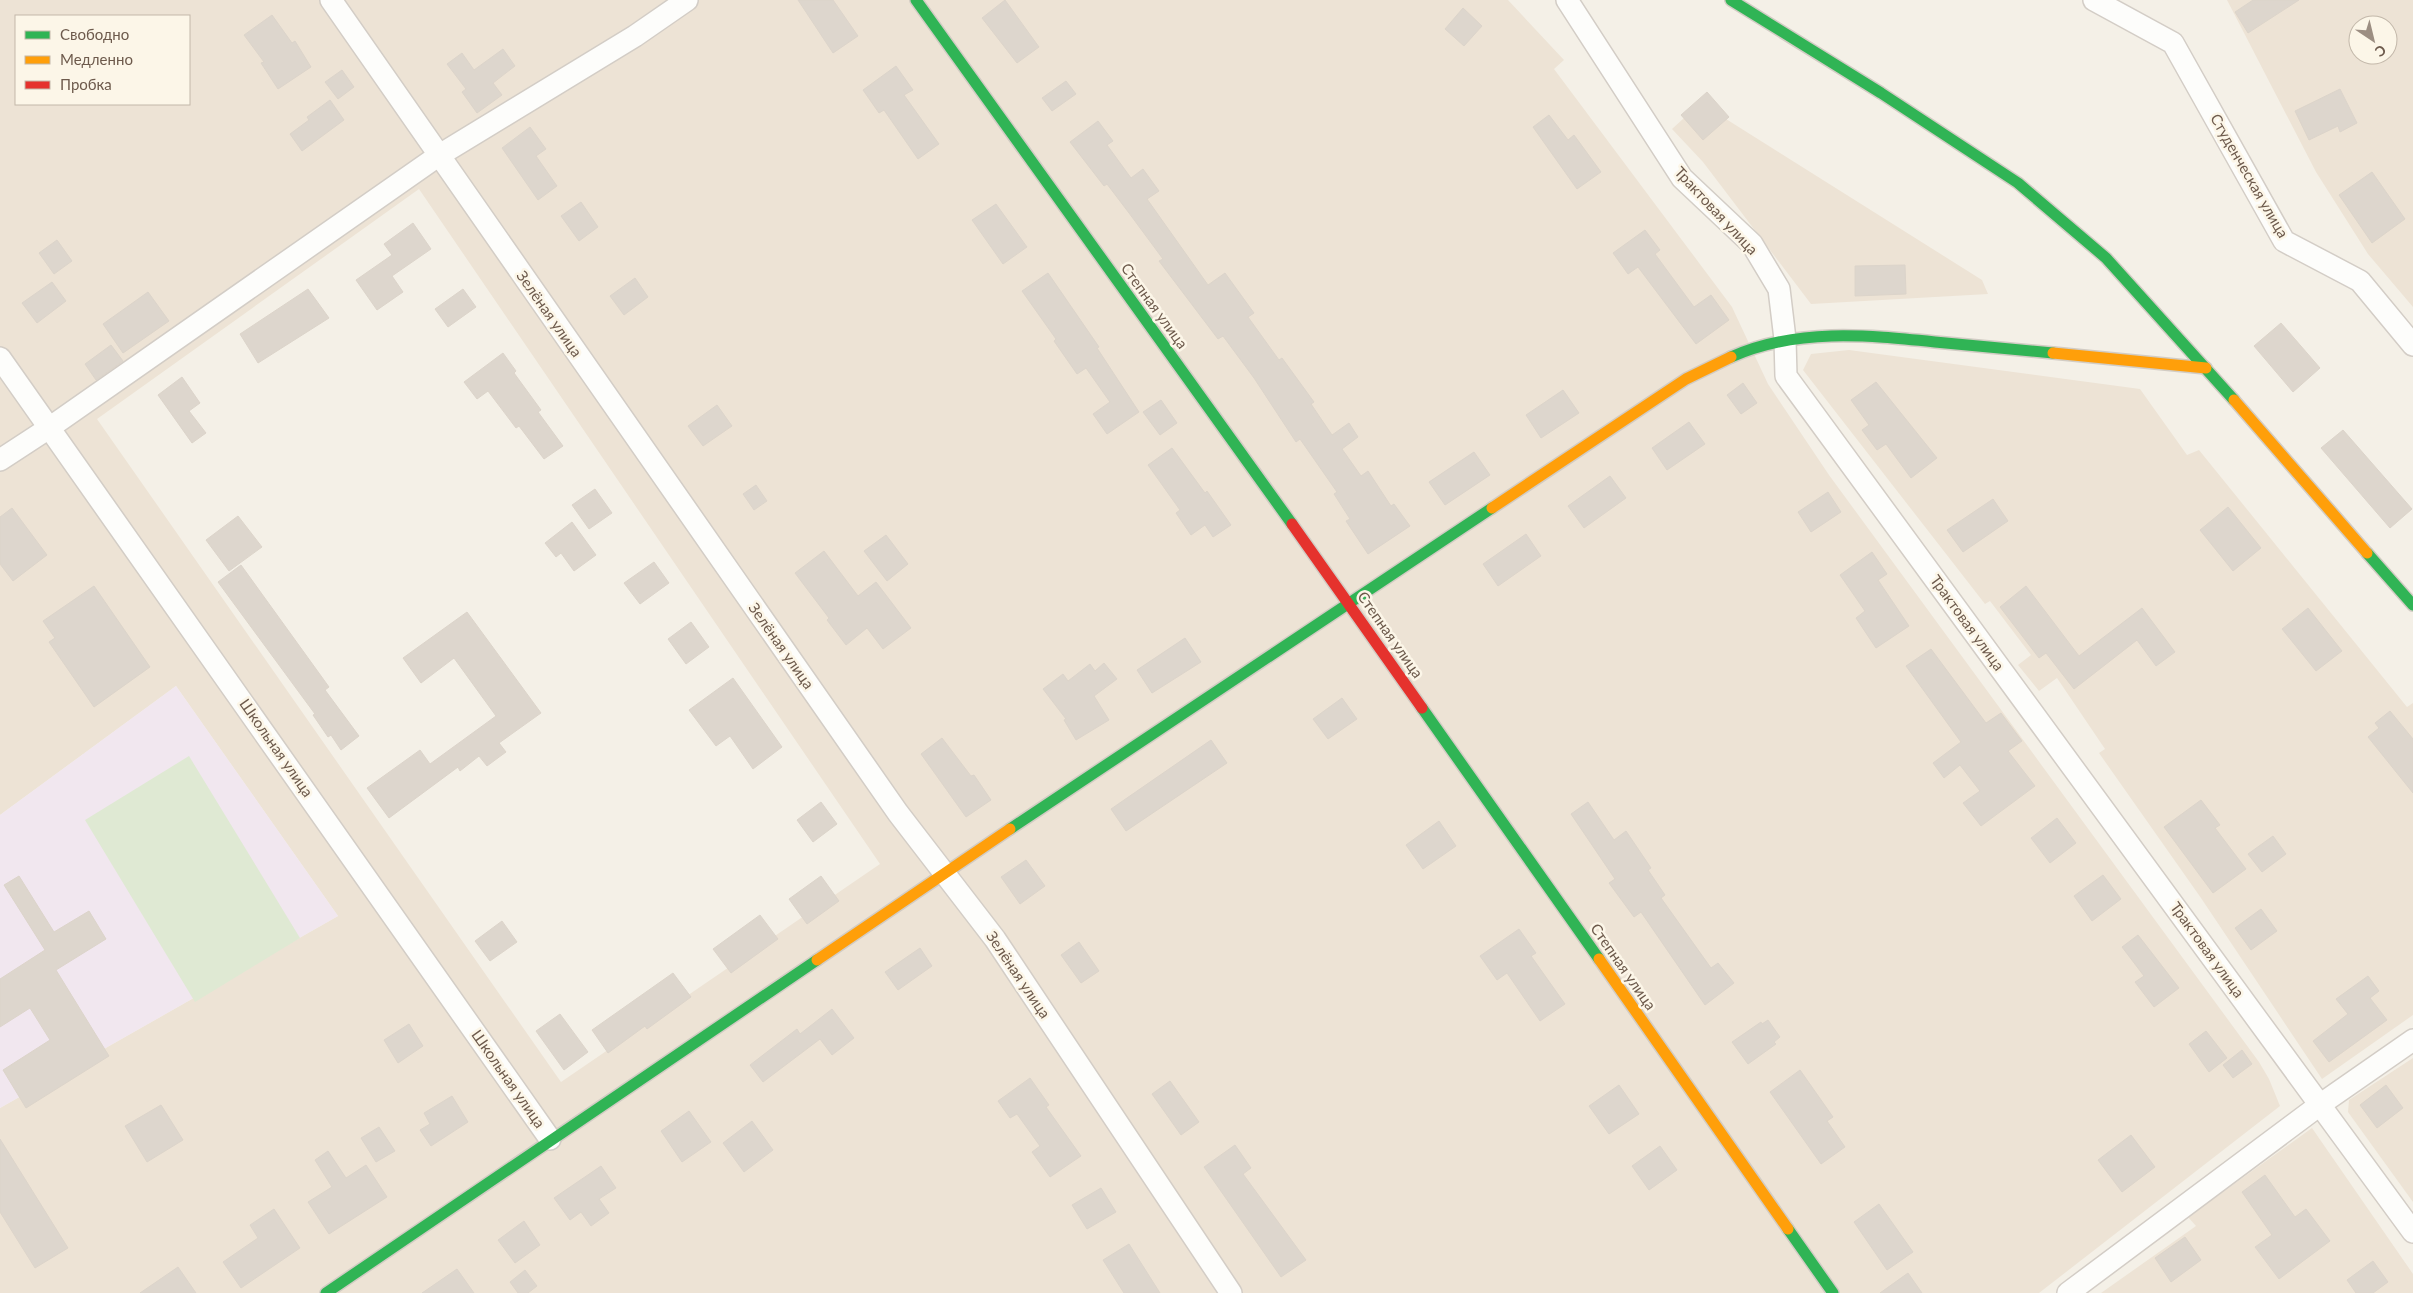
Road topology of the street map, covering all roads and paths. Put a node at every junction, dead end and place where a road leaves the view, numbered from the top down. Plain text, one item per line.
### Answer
1 (331, 0) edge
2 (687, 0) edge
3 (916, 0) edge
4 (1567, 0) edge
5 (1731, 0) edge
6 (2094, 0) edge
7 (438, 156) junction
8 (1785, 339) junction
9 (2413, 345) edge
10 (0, 358) edge
11 (2206, 368) junction
12 (49, 428) junction
13 (0, 460) edge
14 (1348, 602) junction
15 (2413, 605) edge
16 (944, 873) junction
17 (2413, 1040) edge
18 (2320, 1104) junction
19 (550, 1139) junction
20 (2413, 1232) edge
21 (326, 1293) edge
22 (1231, 1293) edge
23 (1833, 1293) edge
24 (2068, 1293) edge

1 - 7 street, Зелёная улица
2 - 7 street
3 - 14 street, Степная улица
4 - 8 street, Трактовая улица
5 - 11 street
6 - 9 street, Студенческая улица
7 - 12 street
7 - 16 street, Зелёная улица
8 - 11 street
8 - 14 street
8 - 18 street, Трактовая улица
10 - 12 street, Школьная улица
11 - 15 street
12 - 13 street
12 - 19 street, Школьная улица
14 - 16 street
14 - 23 street, Степная улица
16 - 19 street
16 - 22 street, Зелёная улица
17 - 18 street
18 - 20 street, Трактовая улица
18 - 24 street
19 - 21 street

